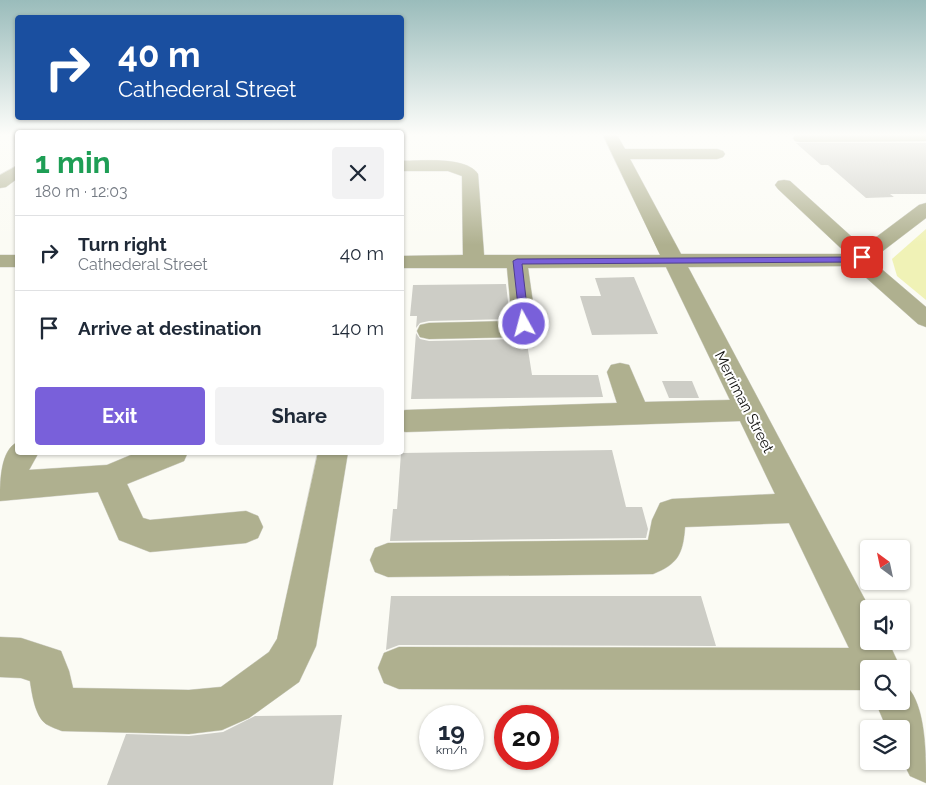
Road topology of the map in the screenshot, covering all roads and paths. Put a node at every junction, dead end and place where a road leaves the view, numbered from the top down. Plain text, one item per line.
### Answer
1 (15, 172) edge
2 (467, 172) edge
3 (629, 172) edge
4 (0, 183) edge
5 (784, 185) dead end
6 (926, 209) edge
7 (860, 258) junction
8 (672, 260) junction
9 (517, 261) junction
10 (404, 262) edge
11 (474, 262) junction
12 (926, 319) edge
13 (429, 331) dead end
14 (620, 372) dead end
15 (748, 410) junction
16 (635, 414) junction
17 (406, 421) dead end
18 (22, 455) edge
19 (166, 455) edge
20 (332, 455) edge
21 (108, 478) junction
22 (0, 486) edge
23 (799, 508) junction
24 (246, 527) dead end
25 (388, 560) dead end
26 (0, 657) edge
27 (875, 660) edge
28 (399, 668) dead end
29 (860, 669) edge
30 (901, 710) edge
31 (926, 760) edge

1 - 4 street
2 - 11 street
3 - 8 street, Merriman Street
5 - 7 street
6 - 7 street
7 - 8 street
7 - 12 street
8 - 9 street
8 - 15 street, Merriman Street
9 - 11 street
9 - 13 street
10 - 11 street
14 - 16 street
15 - 16 street
15 - 23 street, Merriman Street
16 - 17 street
18 - 22 street
19 - 21 street
20 - 26 street
21 - 22 street
21 - 24 street
23 - 25 street
23 - 27 street, Merriman Street
28 - 29 street
30 - 31 street

